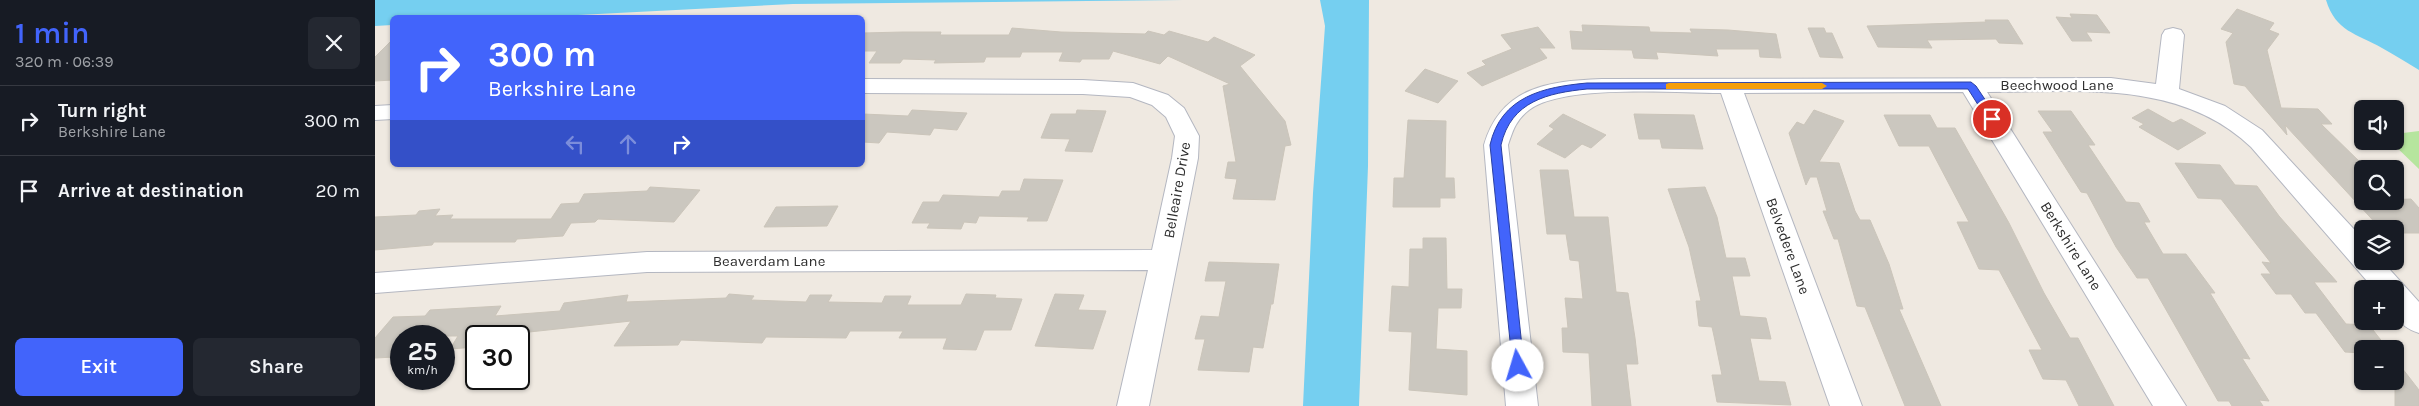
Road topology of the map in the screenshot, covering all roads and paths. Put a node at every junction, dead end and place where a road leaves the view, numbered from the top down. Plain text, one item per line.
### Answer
1 (2173, 34) dead end
2 (865, 86) edge
3 (1730, 86) junction
4 (1971, 86) junction
5 (2167, 92) junction
6 (390, 112) edge
7 (375, 113) edge
8 (2354, 248) edge
9 (1164, 260) junction
10 (2374, 270) edge
11 (2382, 280) edge
12 (375, 283) edge
13 (2404, 304) edge
14 (2419, 322) edge
15 (1133, 406) edge
16 (1522, 406) edge
17 (1846, 406) edge
18 (2170, 406) edge

1 - 5 street
2 - 9 street, Belleaire Drive
3 - 4 street, Beechwood Lane
3 - 16 street, Beechwood Lane
3 - 17 street, Belvedere Lane
4 - 5 street, Beechwood Lane
4 - 18 street, Berkshire Lane
5 - 8 street, Beechwood Lane
6 - 7 street
9 - 12 street, Beaverdam Lane
9 - 15 street, Belleaire Drive
10 - 11 street
13 - 14 street

